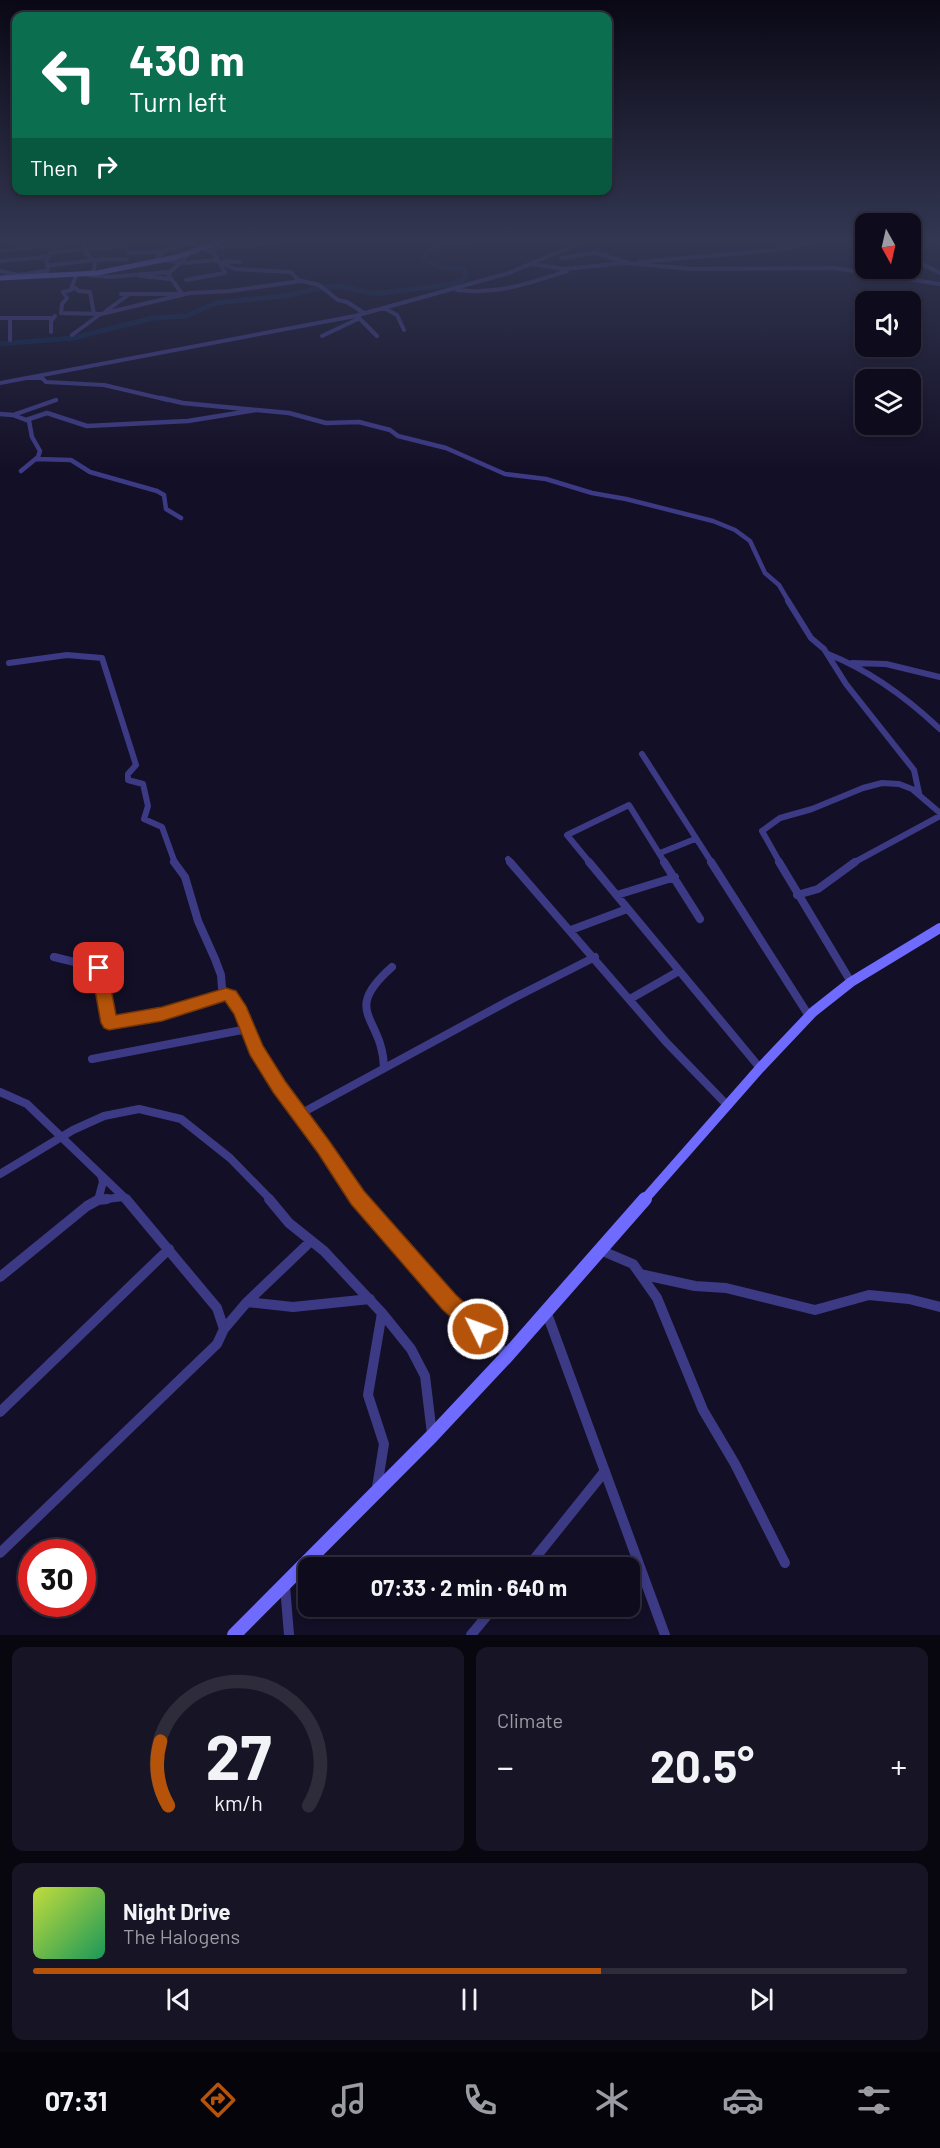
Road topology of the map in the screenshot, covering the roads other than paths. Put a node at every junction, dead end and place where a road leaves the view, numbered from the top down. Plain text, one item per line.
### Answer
1 (10, 318) edge
2 (53, 318) edge
3 (94, 318) edge
4 (339, 318) edge
5 (346, 318) edge
6 (346, 318) edge
7 (399, 318) edge
8 (356, 319) junction
9 (404, 330) dead end
10 (51, 332) dead end
11 (72, 334) dead end
12 (322, 336) dead end
13 (376, 336) dead end
14 (10, 340) dead end
15 (27, 378) junction
16 (0, 383) edge
17 (56, 400) dead end
18 (259, 409) junction
19 (0, 414) edge
20 (13, 415) junction
21 (26, 420) junction
22 (36, 459) junction
23 (21, 471) dead end
24 (181, 518) dead end
25 (828, 654) junction
26 (9, 663) dead end
27 (851, 663) junction
28 (940, 677) edge
29 (940, 729) edge
30 (642, 754) dead end
31 (919, 793) junction
32 (940, 815) edge
33 (695, 839) junction
34 (660, 853) junction
35 (508, 859) dead end
36 (675, 877) junction
37 (617, 896) junction
38 (797, 896) junction
39 (627, 909) junction
40 (700, 919) dead end
41 (940, 928) edge
42 (571, 930) junction
43 (54, 957) dead end
44 (595, 957) junction
45 (392, 967) dead end
46 (679, 971) junction
47 (851, 982) junction
48 (226, 994) junction
49 (630, 999) junction
50 (809, 1016) junction
51 (250, 1035) junction
52 (92, 1059) dead end
53 (384, 1068) junction
54 (760, 1068) junction
55 (0, 1092) edge
56 (728, 1106) junction
57 (300, 1114) junction
58 (63, 1137) junction
59 (101, 1173) junction
60 (0, 1174) edge
61 (124, 1197) junction
62 (98, 1200) junction
63 (311, 1241) junction
64 (169, 1249) junction
65 (600, 1250) junction
66 (640, 1274) junction
67 (0, 1277) edge
68 (369, 1299) junction
69 (247, 1302) junction
70 (940, 1307) edge
71 (546, 1311) junction
72 (382, 1313) junction
73 (224, 1329) junction
74 (508, 1355) junction
75 (0, 1412) edge
76 (432, 1436) junction
77 (605, 1471) junction
78 (376, 1492) junction
79 (0, 1553) edge
80 (536, 1557) edge
81 (785, 1563) dead end
82 (285, 1584) junction
83 (486, 1617) edge
84 (234, 1635) edge
85 (289, 1635) edge
86 (471, 1635) edge
87 (665, 1635) edge

1 - 14 street
2 - 10 street
3 - 11 street
4 - 15 street
5 - 8 street
6 - 8 street
7 - 9 street
8 - 12 street
8 - 13 street
15 - 16 street
15 - 18 street
17 - 20 street
18 - 21 street
18 - 25 street
19 - 20 street
20 - 21 street
21 - 22 street
22 - 23 street
22 - 24 street
25 - 27 street
25 - 31 street
26 - 48 street
27 - 28 street
27 - 29 street
30 - 33 street
31 - 32 street
31 - 38 street
32 - 38 street
33 - 34 street
33 - 50 street
34 - 36 street
34 - 37 street
35 - 42 street
36 - 37 street
36 - 40 street
37 - 39 street
38 - 47 street
39 - 42 street
39 - 46 street
41 - 47 main road
42 - 44 street
43 - 48 street
44 - 49 street
44 - 53 street
45 - 53 street
46 - 49 street
46 - 54 street
47 - 50 main road
48 - 51 street
49 - 56 street
50 - 54 main road
51 - 52 street
51 - 57 street
53 - 57 street
54 - 56 main road
55 - 58 street
56 - 65 main road
57 - 74 street
58 - 59 street
58 - 60 street
58 - 63 street
59 - 61 street
59 - 62 street
61 - 62 street
61 - 64 street
62 - 67 street
63 - 68 street
63 - 69 street
64 - 73 street
64 - 75 street
65 - 66 street
65 - 71 main road
66 - 70 street
66 - 81 street
68 - 69 street
68 - 72 street
69 - 73 street
71 - 74 main road
71 - 77 street
72 - 76 street
72 - 78 street
73 - 79 street
74 - 76 main road
76 - 78 main road
77 - 80 street
77 - 87 street
78 - 82 main road
82 - 84 main road
82 - 85 street
83 - 86 street

